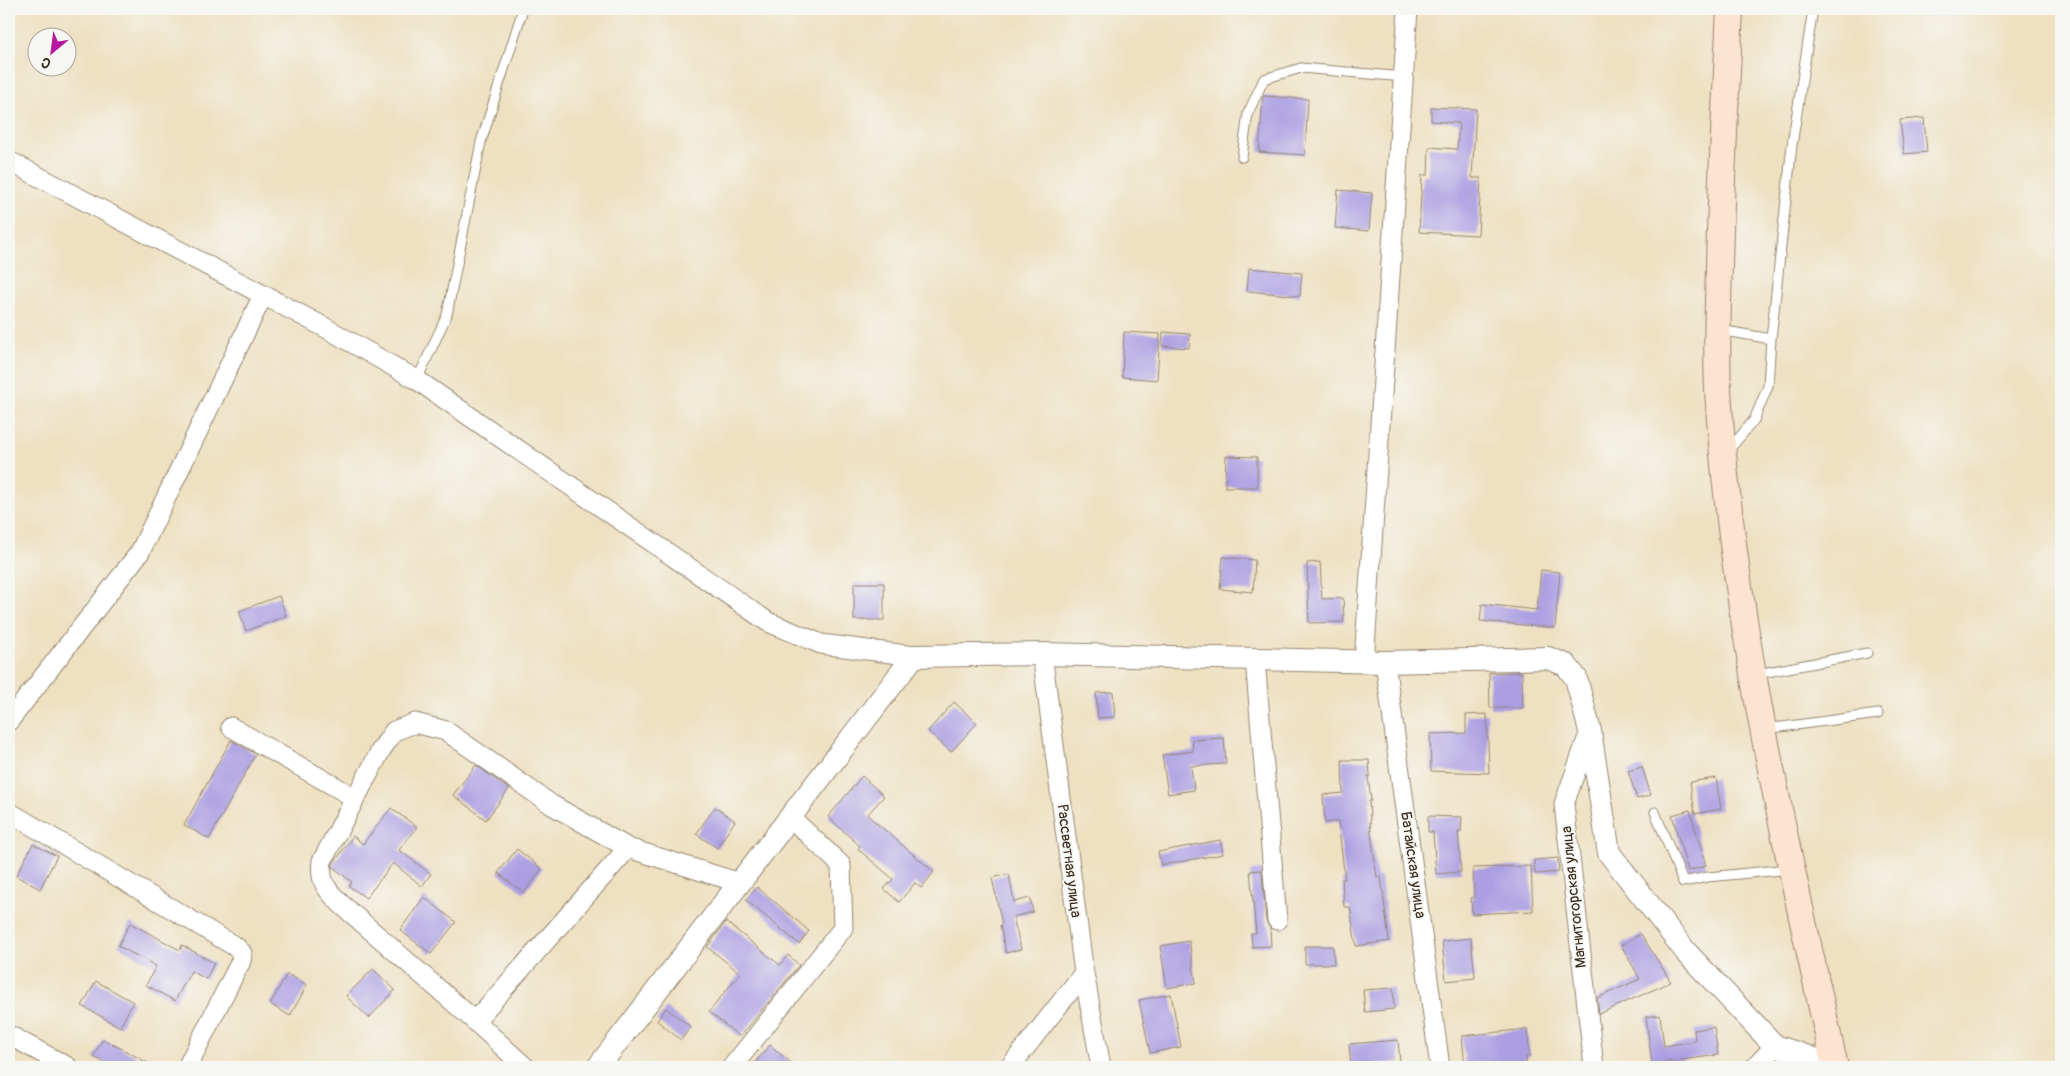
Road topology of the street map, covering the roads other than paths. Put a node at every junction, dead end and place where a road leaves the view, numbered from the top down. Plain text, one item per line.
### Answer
1 (523, 9) edge
2 (1408, 9) edge
3 (1730, 9) edge
4 (1813, 9) edge
5 (1404, 78) junction
6 (1242, 157) dead end
7 (9, 161) edge
8 (263, 295) junction
9 (1717, 329) junction
10 (1770, 339) junction
11 (417, 380) junction
12 (1723, 457) junction
13 (1867, 653) dead end
14 (1042, 654) junction
15 (914, 656) junction
16 (1255, 659) junction
17 (1374, 662) junction
18 (1754, 675) junction
19 (1878, 714) dead end
20 (9, 721) edge
21 (231, 727) dead end
22 (1763, 730) junction
23 (1590, 731) junction
24 (355, 798) junction
25 (9, 812) edge
26 (1655, 812) dead end
27 (790, 817) junction
28 (628, 848) junction
29 (1792, 869) junction
30 (740, 883) junction
31 (1277, 920) dead end
32 (1084, 972) junction
33 (475, 1021) junction
34 (9, 1035) edge
35 (1775, 1046) junction
36 (68, 1067) edge
37 (187, 1067) edge
38 (525, 1067) edge
39 (598, 1067) edge
40 (732, 1067) edge
41 (1010, 1067) edge
42 (1101, 1067) edge
43 (1440, 1067) edge
44 (1594, 1067) edge
45 (1755, 1067) edge
46 (1835, 1067) edge

1 - 11 lane
2 - 5 street, Батайская улица
3 - 9 main road
4 - 10 lane
5 - 6 lane
5 - 17 street, Батайская улица
7 - 8 street
8 - 11 street
8 - 20 street
9 - 10 lane
9 - 12 main road
10 - 12 lane
11 - 15 street
12 - 18 main road
13 - 18 lane
14 - 15 street
14 - 16 street
14 - 32 street, Рассветная улица
15 - 27 street
16 - 17 street
16 - 31 street
17 - 23 street
17 - 43 street, Батайская улица
18 - 22 main road
19 - 22 lane
21 - 24 street
22 - 29 main road
23 - 35 street
23 - 44 street, Магнитогорская улица
24 - 28 street
24 - 33 street
25 - 37 street
26 - 29 lane
27 - 30 street
27 - 40 street
28 - 30 street
28 - 33 street
29 - 46 main road
30 - 39 street
32 - 41 street
32 - 42 street, Рассветная улица
33 - 38 street
34 - 36 street
35 - 45 street
35 - 46 street

